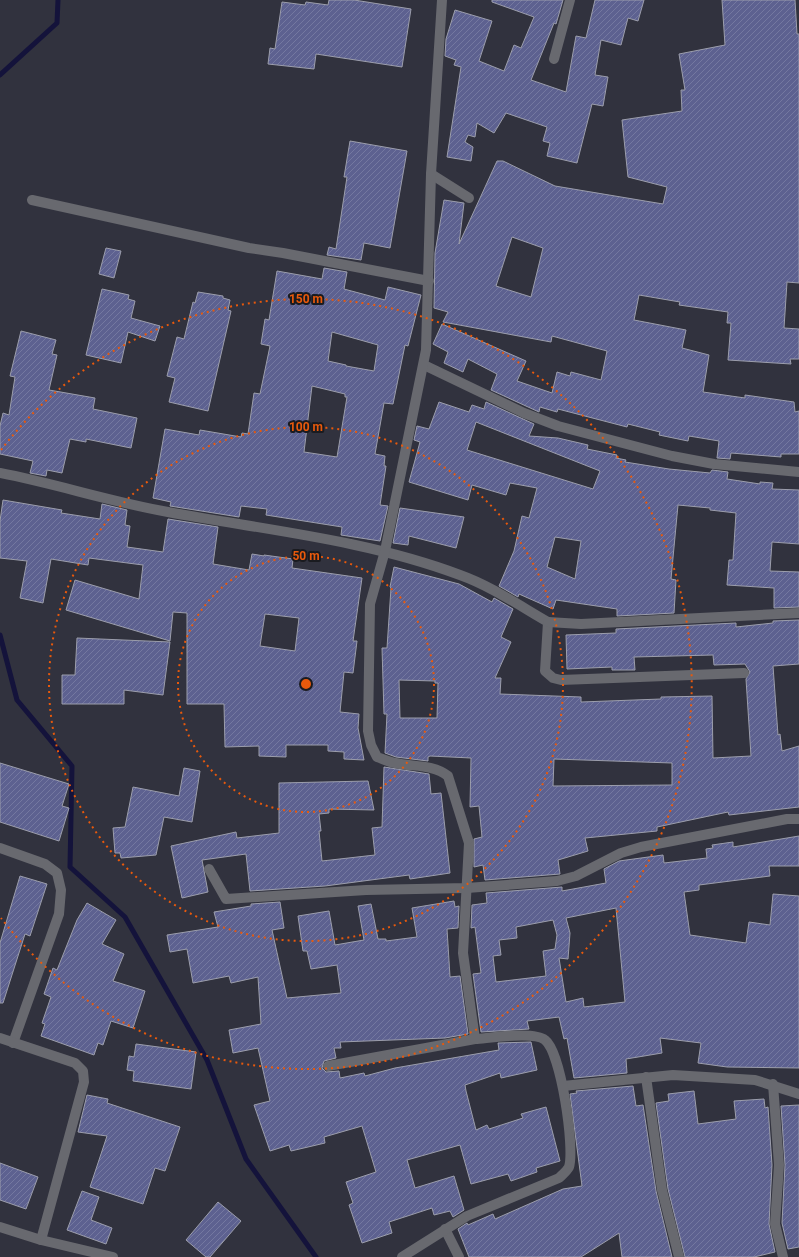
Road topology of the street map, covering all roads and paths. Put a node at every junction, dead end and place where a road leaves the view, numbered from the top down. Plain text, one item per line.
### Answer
1 (442, 0) edge
2 (570, 0) edge
3 (554, 59) dead end
4 (431, 174) junction
5 (469, 198) dead end
6 (32, 200) dead end
7 (429, 281) junction
8 (424, 365) junction
9 (799, 472) edge
10 (0, 473) edge
11 (385, 550) junction
12 (799, 613) edge
13 (548, 622) junction
14 (744, 673) dead end
15 (799, 819) edge
16 (0, 848) edge
17 (209, 869) dead end
18 (467, 888) junction
19 (0, 1038) edge
20 (475, 1039) junction
21 (13, 1043) junction
22 (328, 1066) dead end
23 (646, 1076) junction
24 (773, 1084) junction
25 (563, 1086) junction
26 (799, 1094) edge
27 (0, 1228) edge
28 (445, 1229) junction
29 (41, 1240) junction
30 (113, 1257) edge
31 (402, 1257) edge
32 (459, 1257) edge
33 (679, 1257) edge
34 (783, 1257) edge

1 - 4 street
2 - 3 street
4 - 5 street
4 - 7 street
6 - 7 street
7 - 8 street
8 - 9 street
8 - 11 street
10 - 11 street
11 - 13 street
11 - 18 street
12 - 13 street
13 - 14 street
15 - 18 street
16 - 21 street
17 - 18 street
18 - 20 street
19 - 21 street
20 - 22 street
20 - 25 street
21 - 29 street
23 - 24 street
23 - 25 street
23 - 33 street
24 - 26 street
24 - 34 street
25 - 28 street
27 - 29 street
28 - 31 street
28 - 32 street
29 - 30 street

